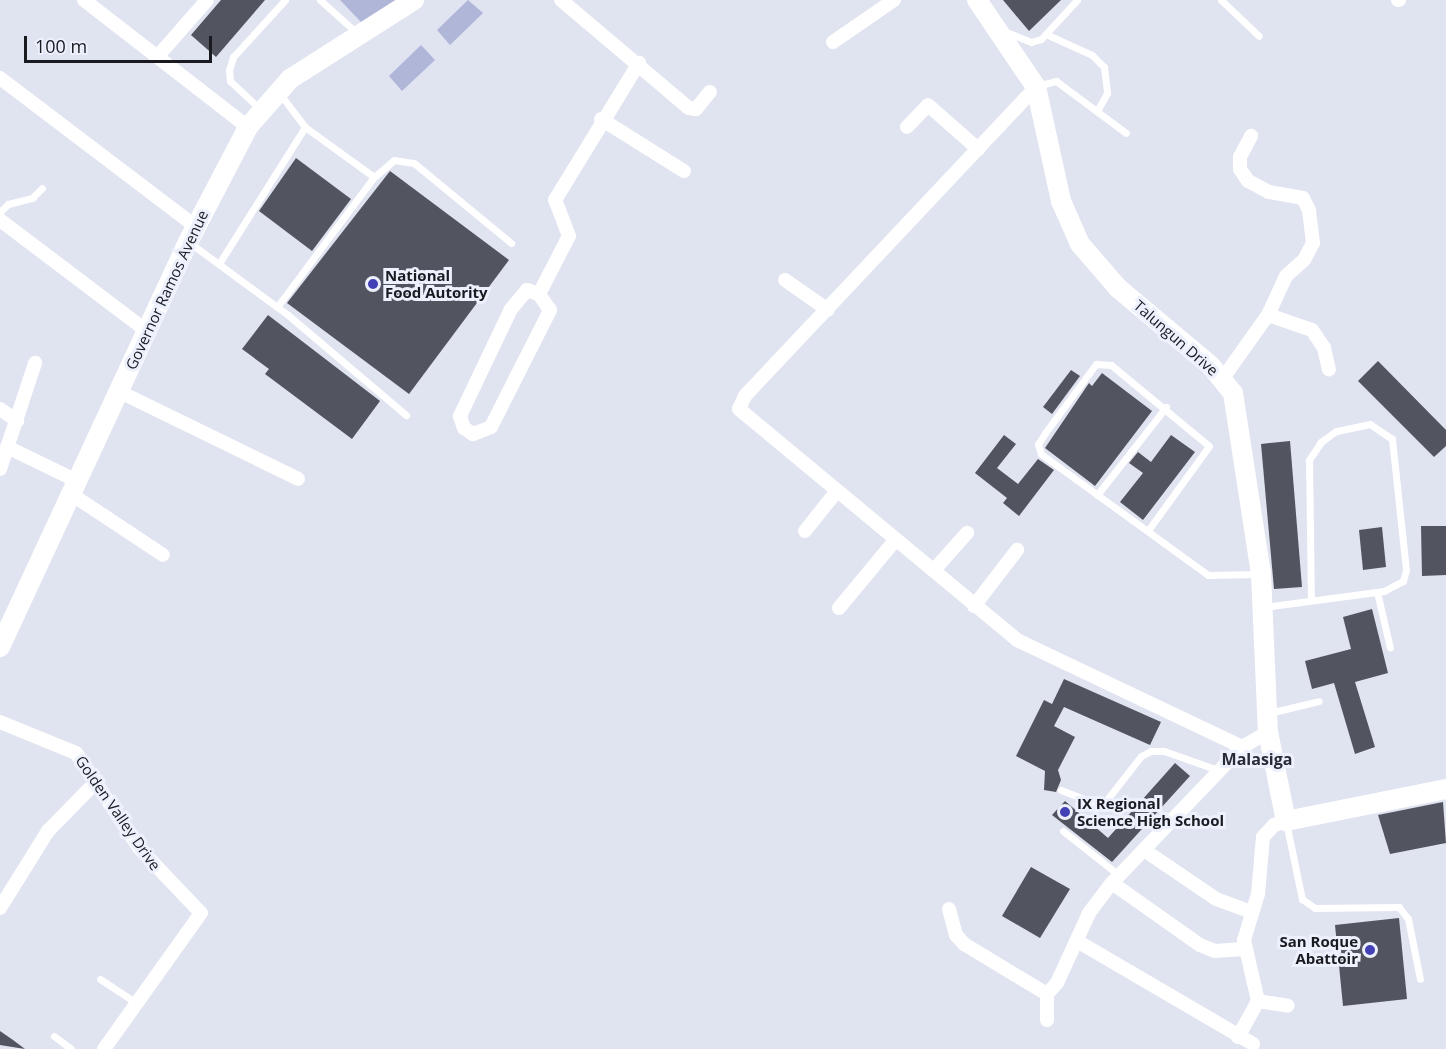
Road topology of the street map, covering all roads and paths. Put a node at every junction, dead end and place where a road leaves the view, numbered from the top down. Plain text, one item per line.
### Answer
1 (84, 0) edge
2 (207, 0) edge
3 (285, 0) edge
4 (320, 0) edge
5 (414, 0) edge
6 (561, 0) edge
7 (894, 0) edge
8 (976, 0) edge
9 (1077, 0) edge
10 (1221, 0) edge
11 (998, 28) junction
12 (359, 34) junction
13 (1048, 35) junction
14 (1259, 36) dead end
15 (833, 42) dead end
16 (158, 56) junction
17 (639, 63) junction
18 (0, 78) edge
19 (1036, 87) junction
20 (277, 90) junction
21 (710, 92) dead end
22 (260, 109) junction
23 (1097, 111) junction
24 (601, 119) junction
25 (305, 127) junction
26 (907, 127) dead end
27 (248, 128) junction
28 (1126, 133) dead end
29 (1251, 136) dead end
30 (978, 149) junction
31 (684, 171) dead end
32 (374, 177) junction
33 (42, 188) dead end
34 (0, 212) edge
35 (0, 220) edge
36 (192, 235) junction
37 (511, 243) dead end
38 (220, 262) junction
39 (785, 280) dead end
40 (539, 294) junction
41 (277, 307) junction
42 (828, 310) junction
43 (1268, 315) junction
44 (147, 331) junction
45 (35, 363) dead end
46 (1329, 369) dead end
47 (1223, 378) junction
48 (120, 392) junction
49 (1166, 407) junction
50 (0, 409) edge
51 (406, 415) dead end
52 (17, 421) junction
53 (7, 447) junction
54 (0, 469) edge
55 (298, 478) dead end
56 (74, 487) junction
57 (837, 492) junction
58 (1096, 495) junction
59 (1149, 529) junction
60 (805, 531) dead end
61 (967, 533) dead end
62 (896, 540) junction
63 (1017, 550) dead end
64 (163, 555) dead end
65 (934, 570) junction
66 (1262, 574) junction
67 (1377, 592) junction
68 (1311, 598) junction
69 (975, 606) junction
70 (1264, 607) junction
71 (839, 608) dead end
72 (0, 647) edge
73 (1390, 648) dead end
74 (1319, 701) dead end
75 (0, 722) edge
76 (1267, 723) junction
77 (1242, 747) junction
78 (1218, 770) junction
79 (97, 781) junction
80 (1446, 789) edge
81 (1061, 790) dead end
82 (1286, 821) junction
83 (1063, 831) dead end
84 (1144, 850) junction
85 (1115, 879) junction
86 (0, 908) edge
87 (949, 909) dead end
88 (1252, 912) junction
89 (1077, 941) junction
90 (1244, 949) junction
91 (100, 979) dead end
92 (1420, 979) dead end
93 (1047, 994) junction
94 (1258, 1001) junction
95 (135, 1002) junction
96 (1288, 1006) dead end
97 (1047, 1020) dead end
98 (54, 1036) dead end
99 (1238, 1037) junction
100 (1253, 1044) dead end
101 (71, 1049) edge
102 (104, 1049) edge

1 - 16 street
2 - 16 street
3 - 22 lane
4 - 12 lane
5 - 12 street, Governor Ramos Avenue
6 - 17 street
7 - 15 street
8 - 11 street, Talungun Drive
9 - 13 lane
10 - 14 lane
11 - 13 lane
11 - 19 street, Talungun Drive
12 - 20 street, Governor Ramos Avenue
13 - 23 lane
16 - 27 street
17 - 21 street
17 - 24 street
18 - 36 street
19 - 23 lane
19 - 30 street
19 - 47 street, Talungun Drive
20 - 22 street, Governor Ramos Avenue
20 - 25 lane
22 - 27 street, Governor Ramos Avenue
23 - 28 lane
24 - 31 street
24 - 40 street
25 - 32 lane
25 - 38 lane
26 - 30 street
27 - 36 street, Governor Ramos Avenue
29 - 43 street
30 - 42 street
32 - 37 lane
32 - 41 lane
33 - 34 lane
35 - 44 street
36 - 38 lane
36 - 44 street, Governor Ramos Avenue
38 - 41 lane
39 - 42 street
40 - 40 street
41 - 51 lane
42 - 57 street
43 - 46 street
43 - 47 street
44 - 48 street, Governor Ramos Avenue
45 - 52 street
47 - 66 street, Talungun Drive
48 - 55 street
48 - 56 street, Governor Ramos Avenue
49 - 58 lane
49 - 58 lane
49 - 59 lane
50 - 52 street
52 - 53 street
53 - 54 street
53 - 56 street
56 - 64 street
56 - 72 street, Governor Ramos Avenue
57 - 60 street
57 - 62 street
58 - 59 lane
59 - 66 lane
61 - 65 street
62 - 65 street
62 - 71 street
63 - 69 street
65 - 69 street
66 - 70 street, Talungun Drive
67 - 68 lane
67 - 68 lane
67 - 73 lane
68 - 70 lane
69 - 77 street
70 - 76 street, Talungun Drive
74 - 76 lane
75 - 79 street, Golden Valley Drive
76 - 77 street
76 - 82 street, Talungun Drive
77 - 78 street
78 - 81 lane
78 - 84 street
79 - 86 street
79 - 95 street, Golden Valley Drive
80 - 82 street
82 - 88 street
82 - 92 lane
83 - 85 lane
84 - 85 street
84 - 88 street
85 - 89 street
85 - 90 street
87 - 93 street
88 - 90 street
89 - 93 street
89 - 99 street
90 - 94 street
91 - 95 lane
93 - 97 street
94 - 96 street
94 - 99 street
95 - 102 street, Golden Valley Drive
98 - 101 lane
99 - 100 street

